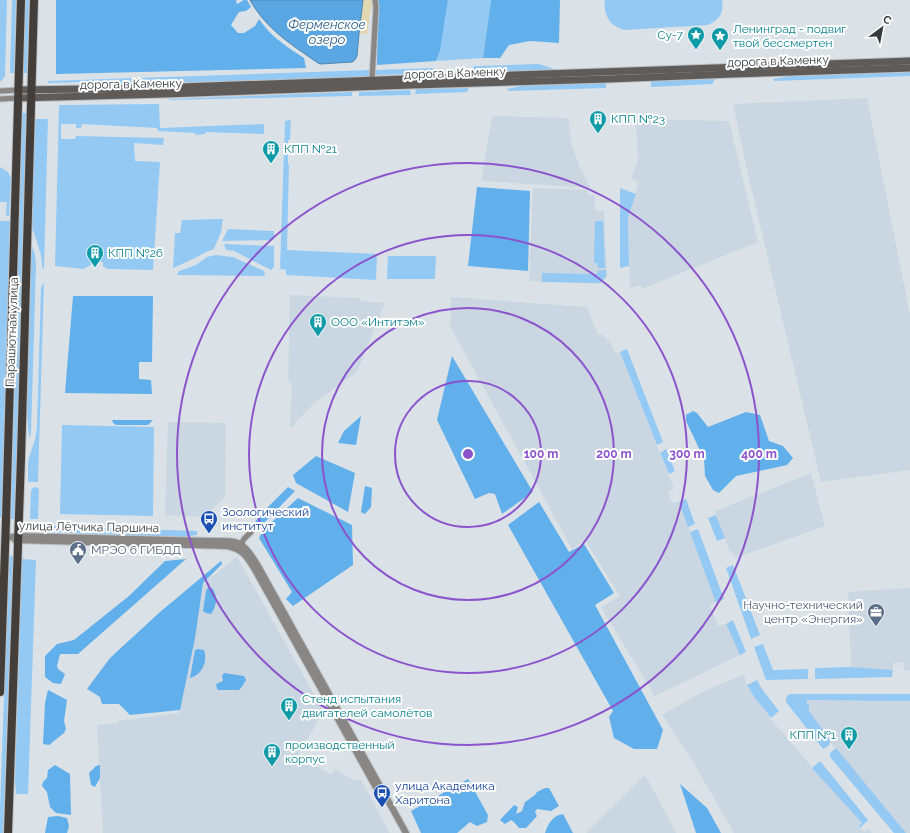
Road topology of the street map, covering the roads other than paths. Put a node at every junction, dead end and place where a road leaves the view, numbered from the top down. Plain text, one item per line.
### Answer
1 (21, 0) edge
2 (34, 0) edge
3 (375, 0) edge
4 (910, 61) edge
5 (910, 68) edge
6 (372, 80) junction
7 (0, 91) edge
8 (18, 94) junction
9 (31, 94) junction
10 (0, 99) edge
11 (251, 532) dead end
12 (6, 538) junction
13 (18, 539) junction
14 (241, 544) junction
15 (0, 692) edge
16 (363, 760) junction
17 (8, 833) edge
18 (402, 833) edge
19 (406, 833) edge

1 - 8 main road, Парашютная улица
2 - 9 main road, Парашютная улица
3 - 6 street
4 - 6 main road, дорога в Каменку
5 - 9 main road, дорога в Каменку
6 - 9 main road, дорога в Каменку
7 - 8 street, дорога в Каменку
8 - 9 main road, дорога в Каменку
8 - 10 street, дорога в Каменку
8 - 12 main road, Парашютная улица
9 - 13 main road, Парашютная улица
11 - 14 street
12 - 13 street, улица Лётчика Паршина
12 - 15 main road, Парашютная улица
13 - 14 street, улица Лётчика Паршина
13 - 16 street, улица Лётчика Паршина
13 - 17 main road, Парашютная улица
14 - 16 street
16 - 18 street
16 - 19 street

